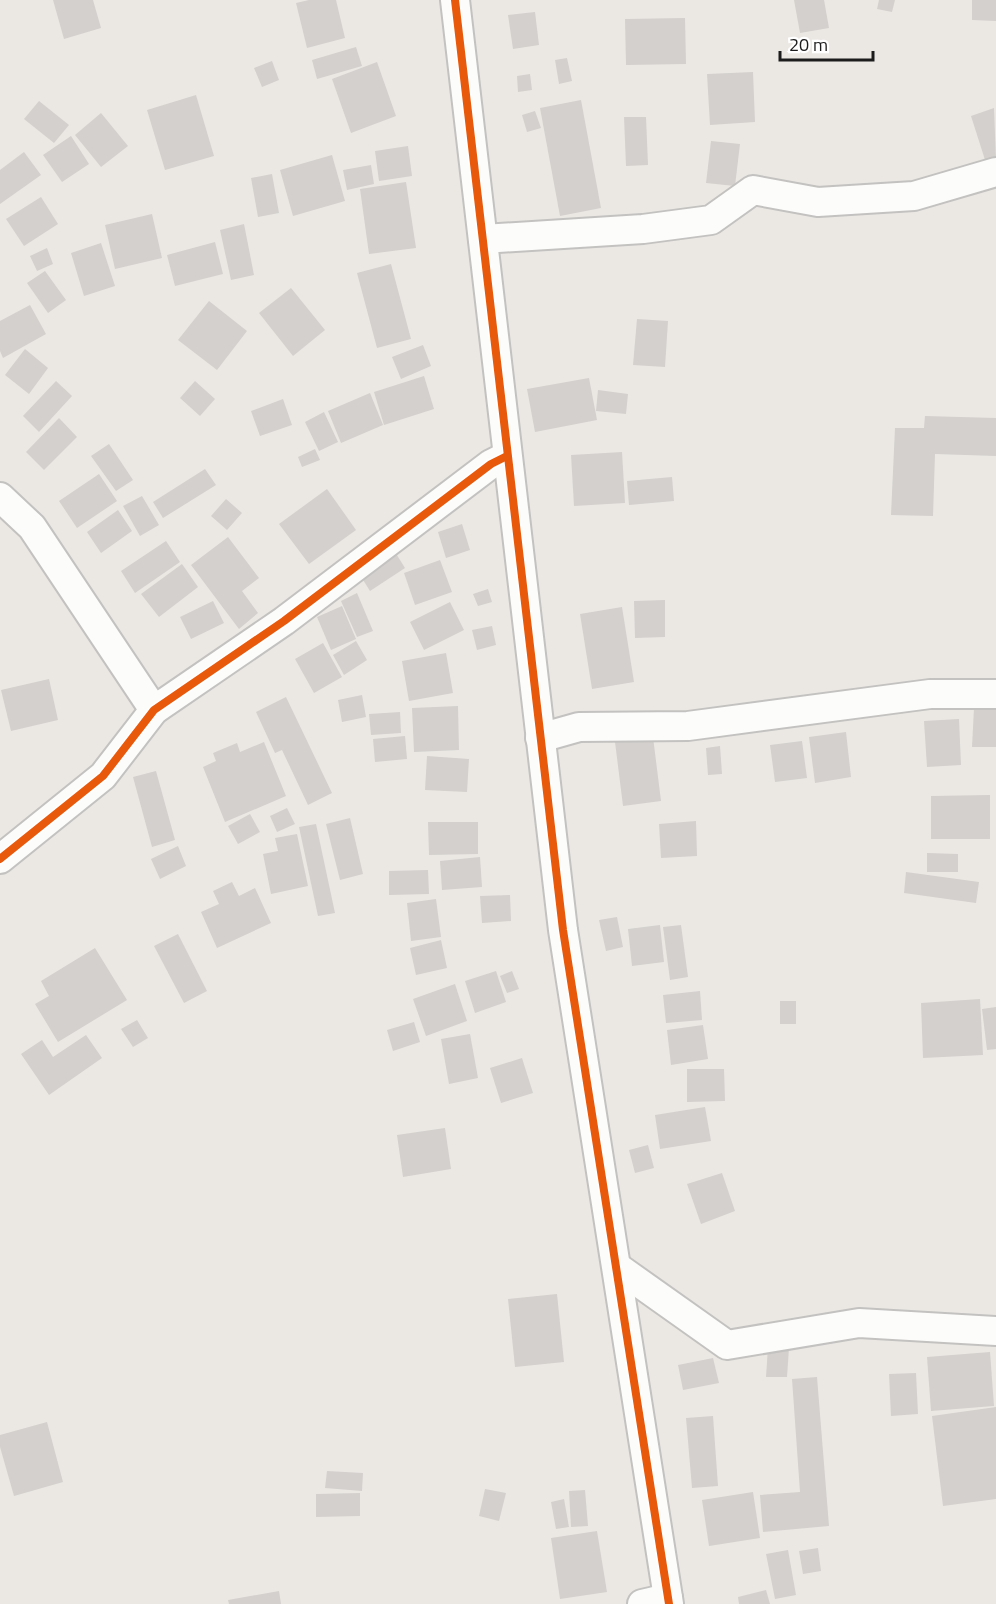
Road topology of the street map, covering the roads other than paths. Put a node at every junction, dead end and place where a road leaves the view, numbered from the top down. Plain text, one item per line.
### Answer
1 (455, 0) edge
2 (996, 172) edge
3 (483, 239) junction
4 (507, 456) junction
5 (0, 497) edge
6 (996, 694) edge
7 (154, 710) junction
8 (540, 738) junction
9 (0, 859) edge
10 (617, 1267) junction
11 (996, 1331) edge
12 (659, 1602) edge

1 - 3 street
2 - 3 street
3 - 4 street
4 - 7 street
4 - 8 street
5 - 7 street
6 - 8 street
7 - 9 street
8 - 10 street
10 - 11 street
10 - 12 street

